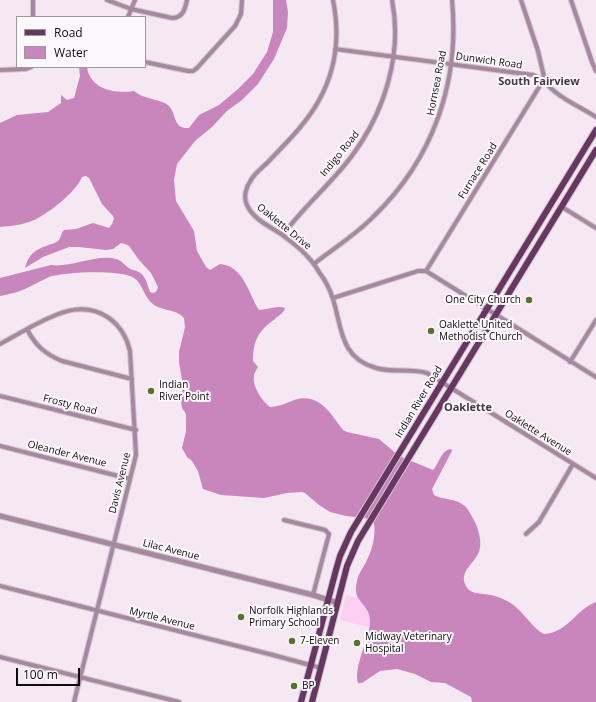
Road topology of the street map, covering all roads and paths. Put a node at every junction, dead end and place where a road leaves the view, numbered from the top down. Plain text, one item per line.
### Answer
1 (33, 0) edge
2 (107, 0) edge
3 (135, 0) edge
4 (187, 0) edge
5 (242, 0) edge
6 (333, 0) edge
7 (392, 0) edge
8 (452, 0) edge
9 (521, 0) edge
10 (571, 0) edge
11 (131, 9) junction
12 (33, 16) edge
13 (128, 16) edge
14 (336, 48) junction
15 (393, 56) junction
16 (146, 62) edge
17 (450, 64) junction
18 (26, 68) edge
19 (0, 70) edge
20 (596, 71) edge
21 (545, 81) junction
22 (596, 117) edge
23 (596, 130) edge
24 (596, 150) edge
25 (562, 207) junction
26 (596, 228) edge
27 (283, 235) junction
28 (315, 264) junction
29 (426, 271) junction
30 (333, 298) junction
31 (487, 310) junction
32 (496, 316) junction
33 (596, 320) edge
34 (27, 329) junction
35 (0, 344) edge
36 (570, 362) junction
37 (596, 377) edge
38 (132, 378) junction
39 (442, 382) junction
40 (451, 388) junction
41 (0, 396) edge
42 (136, 430) junction
43 (0, 446) edge
44 (572, 464) junction
45 (596, 478) edge
46 (130, 479) junction
47 (0, 516) edge
48 (284, 520) dead end
49 (526, 534) dead end
50 (114, 544) junction
51 (0, 586) edge
52 (313, 595) junction
53 (328, 600) junction
54 (338, 603) junction
55 (97, 611) junction
56 (0, 657) edge
57 (311, 665) junction
58 (321, 668) junction
59 (80, 677) junction
60 (74, 702) edge
61 (179, 702) edge
62 (301, 702) edge
63 (312, 702) edge

1 - 12 street
2 - 11 street
3 - 11 street
4 - 11 street
5 - 16 street
6 - 14 street, Oaklette Drive
7 - 15 street, Indigo Road
8 - 17 street, Hornsea Road
9 - 21 street
10 - 20 street
11 - 13 street
14 - 15 street, Dunwich Road
14 - 27 street, Oaklette Drive
15 - 17 street, Dunwich Road
15 - 27 street, Indigo Road
17 - 21 street, Dunwich Road
17 - 28 street, Hornsea Road
18 - 19 street
21 - 22 street
21 - 29 street, Furnace Road
23 - 31 main road, Indian River Road
24 - 25 main road, Indian River Road
25 - 26 street
25 - 32 main road, Indian River Road
27 - 28 street, Oaklette Drive
28 - 30 street, Oaklette Drive
29 - 30 street
29 - 31 street
30 - 39 street, Oaklette Drive
31 - 32 street
31 - 39 main road, Indian River Road
32 - 36 street
32 - 40 main road, Indian River Road
33 - 36 street
34 - 35 street, Davis Avenue
34 - 38 street
34 - 38 street, Davis Avenue
36 - 37 street
38 - 42 street, Davis Avenue
39 - 40 street, Oaklette Drive
39 - 53 main road, Indian River Road
40 - 44 street, Oaklette Avenue
40 - 54 main road, Indian River Road
41 - 42 street, Frosty Road
42 - 46 street, Davis Avenue
43 - 46 street, Oleander Avenue
44 - 45 street, Oaklette Avenue
44 - 49 street
46 - 50 street, Davis Avenue
47 - 50 street, Lilac Avenue
48 - 52 street
50 - 52 street, Lilac Avenue
50 - 55 street, Davis Avenue
51 - 55 street, Myrtle Avenue
52 - 53 street, Lilac Avenue
53 - 54 street, Lilac Avenue
53 - 57 main road, Indian River Road
54 - 58 main road, Indian River Road
55 - 57 street, Myrtle Avenue
55 - 59 street, Davis Avenue
56 - 59 street
57 - 58 street, Myrtle Avenue
57 - 62 main road, Indian River Road
58 - 63 main road, Indian River Road
59 - 60 street, Davis Avenue
59 - 61 street

